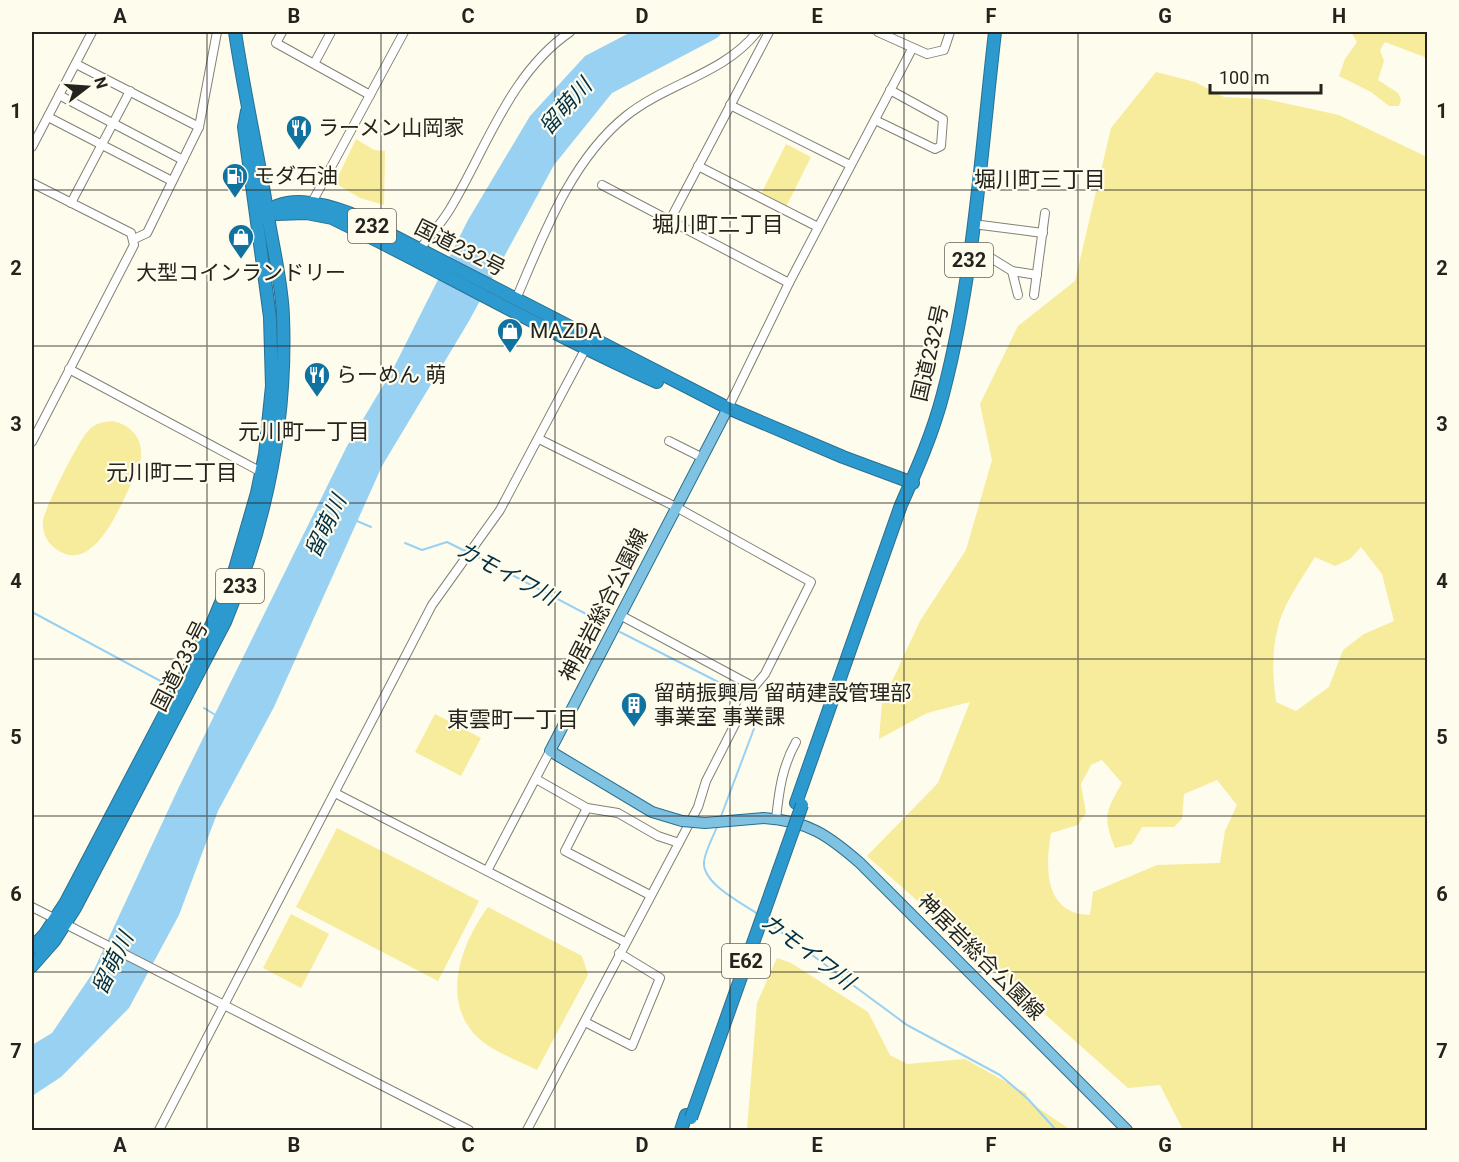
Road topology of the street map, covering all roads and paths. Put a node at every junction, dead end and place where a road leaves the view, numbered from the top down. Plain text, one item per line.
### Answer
1 (92, 32) edge
2 (217, 32) edge
3 (235, 32) edge
4 (282, 32) edge
5 (331, 32) edge
6 (404, 32) edge
7 (570, 32) edge
8 (757, 32) edge
9 (769, 32) edge
10 (878, 32) edge
11 (950, 32) edge
12 (995, 32) edge
13 (890, 34) edge
14 (912, 49) junction
15 (315, 62) junction
16 (76, 64) junction
17 (890, 90) junction
18 (130, 91) junction
19 (59, 95) junction
20 (370, 95) junction
21 (730, 105) junction
22 (48, 117) junction
23 (875, 120) junction
24 (113, 123) junction
25 (199, 127) junction
26 (102, 144) junction
27 (32, 147) edge
28 (183, 160) junction
29 (850, 165) junction
30 (698, 166) junction
31 (172, 181) junction
32 (32, 183) edge
33 (602, 185) dead end
34 (258, 188) junction
35 (71, 203) junction
36 (309, 208) junction
37 (283, 210) junction
38 (261, 211) junction
39 (1044, 213) dead end
40 (670, 220) junction
41 (973, 224) junction
42 (264, 226) junction
43 (818, 227) junction
44 (1043, 233) junction
45 (134, 239) junction
46 (969, 255) junction
47 (425, 257) junction
48 (1012, 271) junction
49 (1037, 275) junction
50 (789, 283) junction
51 (1034, 295) dead end
52 (1018, 296) dead end
53 (508, 298) junction
54 (588, 345) junction
55 (69, 369) junction
56 (728, 408) junction
57 (539, 439) junction
58 (669, 441) dead end
59 (32, 442) edge
60 (701, 458) junction
61 (266, 475) junction
62 (913, 483) junction
63 (676, 507) junction
64 (620, 615) junction
65 (754, 687) junction
66 (796, 742) dead end
67 (550, 751) junction
68 (536, 779) junction
69 (335, 793) junction
70 (587, 808) junction
71 (776, 819) junction
72 (679, 843) junction
73 (487, 871) junction
74 (650, 895) junction
75 (32, 907) edge
76 (60, 922) junction
77 (625, 942) junction
78 (32, 948) edge
79 (619, 953) junction
80 (32, 966) edge
81 (224, 1005) junction
82 (585, 1022) junction
83 (688, 1116) junction
84 (159, 1131) edge
85 (470, 1131) edge
86 (527, 1131) edge
87 (681, 1131) edge
88 (686, 1131) edge
89 (1127, 1131) edge

1 - 16 street
2 - 25 street
3 - 34 highway, 国道233号
4 - 15 street
5 - 15 street
6 - 20 street
7 - 47 street
8 - 53 street
9 - 21 street
10 - 13 street
11 - 14 street
12 - 41 highway, 国道232号 / 232
13 - 14 street
14 - 17 street
15 - 20 street
16 - 18 street
16 - 19 street
17 - 23 street
17 - 23 street
18 - 24 street
18 - 25 street
19 - 22 street
19 - 24 street
20 - 36 street
21 - 29 street
21 - 30 street
22 - 26 street
22 - 27 street
23 - 29 street
24 - 26 street
24 - 28 street
25 - 28 street
26 - 31 street
26 - 35 street
28 - 31 street
29 - 43 street
30 - 40 street
30 - 43 street
31 - 45 street
32 - 35 street
33 - 40 street
34 - 37 highway
34 - 38 highway, 国道233号
35 - 45 street
36 - 37 highway, 国道232号 / 232
36 - 47 highway, 国道232号 / 232
37 - 38 highway, 国道232号 / 232
37 - 42 highway
38 - 42 highway, 国道233号 / 233
39 - 44 street
40 - 50 street
41 - 44 street
41 - 46 highway, 国道232号 / 232
42 - 61 highway, 国道233号 / 233
43 - 50 street
44 - 49 street
45 - 55 street
46 - 48 street
46 - 62 highway, 国道232号 / 232
47 - 53 highway, 国道232号 / 232
48 - 49 street
48 - 52 street
49 - 51 street
50 - 56 street
53 - 54 highway, 国道232号 / 232
54 - 56 highway, 国道232号 / 232
54 - 57 street
55 - 59 street
55 - 61 street
56 - 60 main road, 神居岩総合公園線
56 - 62 highway, 国道232号 / 232
57 - 63 street
57 - 69 street
58 - 60 street
60 - 63 main road, 神居岩総合公園線
61 - 76 highway, 国道233号 / 233
62 - 83 highway, E62
63 - 64 main road, 神居岩総合公園線
63 - 65 street
64 - 65 street
64 - 67 main road, 神居岩総合公園線
65 - 72 street
66 - 71 street
67 - 68 street
67 - 71 main road, 神居岩総合公園線, bridge
68 - 70 street
68 - 73 street
69 - 73 street
69 - 81 street
70 - 72 street
70 - 74 street
71 - 89 main road, 神居岩総合公園線
72 - 74 street
73 - 77 street
74 - 77 street
75 - 76 street
76 - 78 highway, 国道233号 / 233
76 - 80 highway, 国道233号 / 233
76 - 81 street
77 - 79 street
79 - 82 street
79 - 82 street
81 - 84 street
81 - 85 street
82 - 86 street
83 - 87 highway, E62
83 - 88 highway, E62

